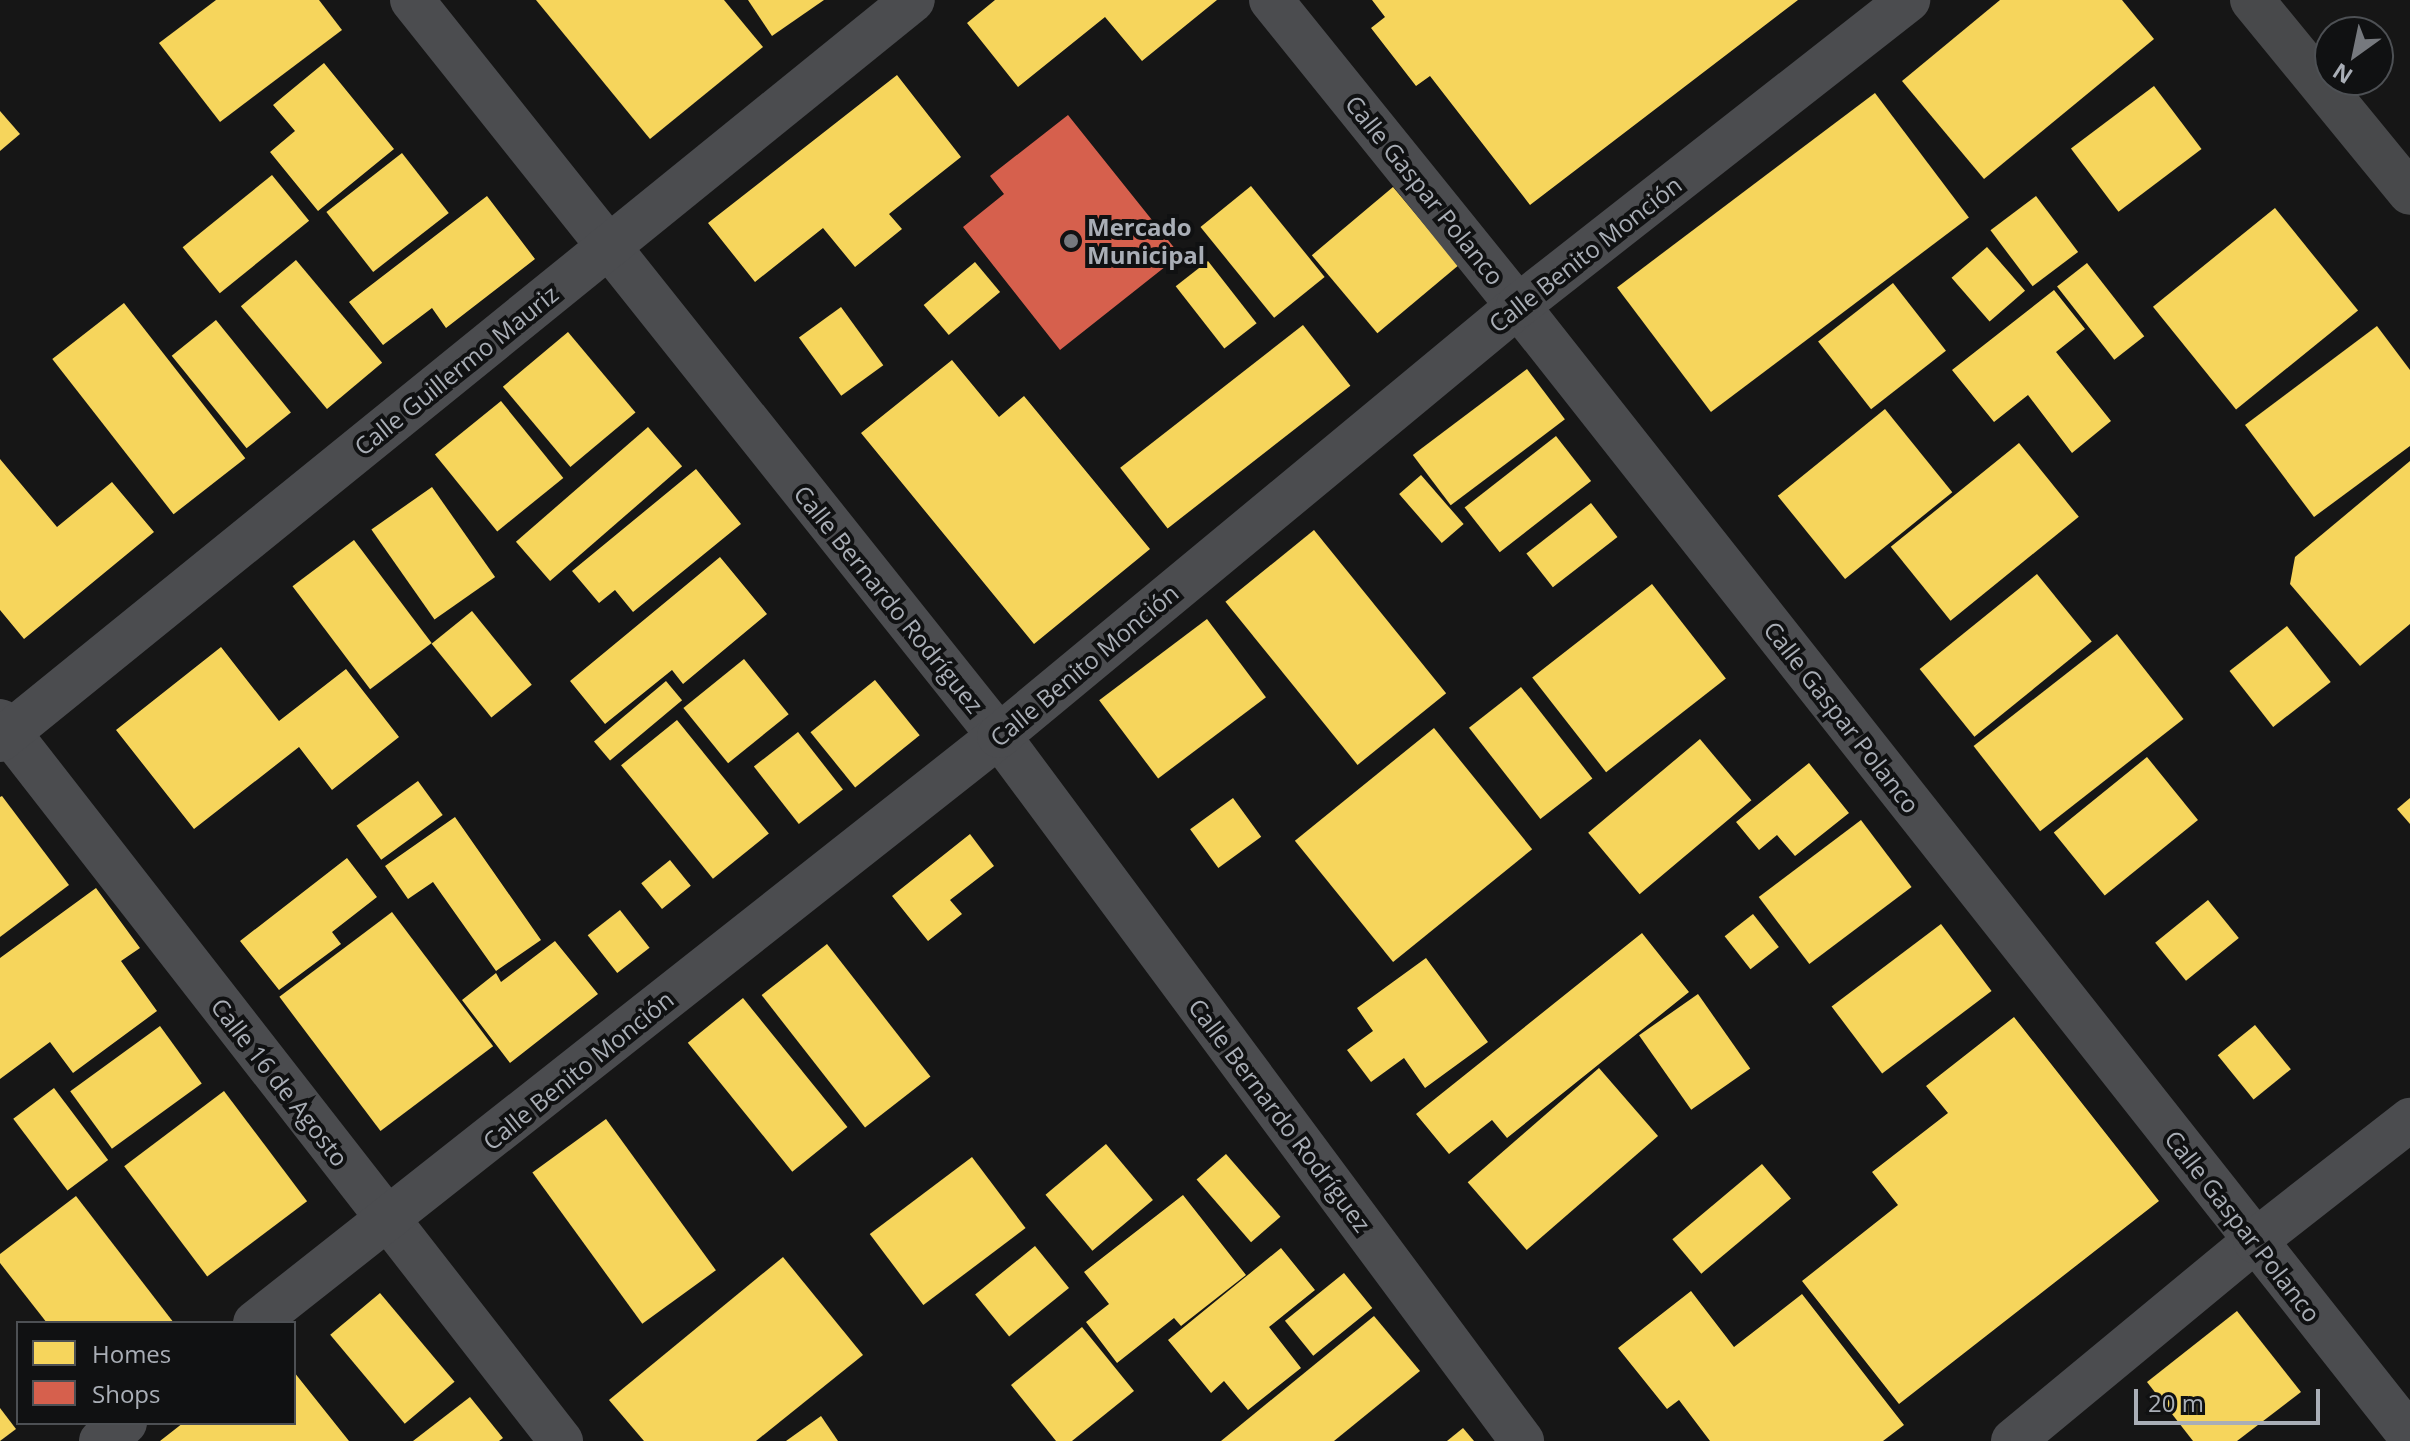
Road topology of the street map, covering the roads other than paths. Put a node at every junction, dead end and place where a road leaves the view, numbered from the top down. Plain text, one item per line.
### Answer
1 (412, 0) edge
2 (913, 0) edge
3 (1271, 0) edge
4 (1908, 0) edge
5 (2252, 0) edge
6 (2410, 193) edge
7 (608, 247) junction
8 (1518, 306) junction
9 (3, 731) edge
10 (999, 736) junction
11 (2410, 1120) edge
12 (388, 1221) junction
13 (2255, 1241) junction
14 (258, 1321) edge
15 (122, 1425) edge
16 (2410, 1436) edge
17 (101, 1441) edge
18 (561, 1441) edge
19 (1522, 1441) edge
20 (2013, 1441) edge

1 - 7 street, Calle Bernardo Rodríguez
2 - 7 street, Calle Guillermo Mauriz
3 - 8 street, Calle Gaspar Polanco
4 - 8 street, Calle Benito Monción
5 - 6 main road
7 - 9 street, Calle Guillermo Mauriz
7 - 10 street, Calle Bernardo Rodríguez
8 - 10 street, Calle Benito Monción
8 - 13 street, Calle Gaspar Polanco
9 - 12 street, Calle 16 de Agosto
10 - 12 street, Calle Benito Monción
10 - 19 street, Calle Bernardo Rodríguez
11 - 13 street
12 - 14 street, Calle Benito Monción
12 - 18 street, Calle 16 de Agosto
13 - 16 street, Calle Gaspar Polanco
13 - 20 street
15 - 17 street

